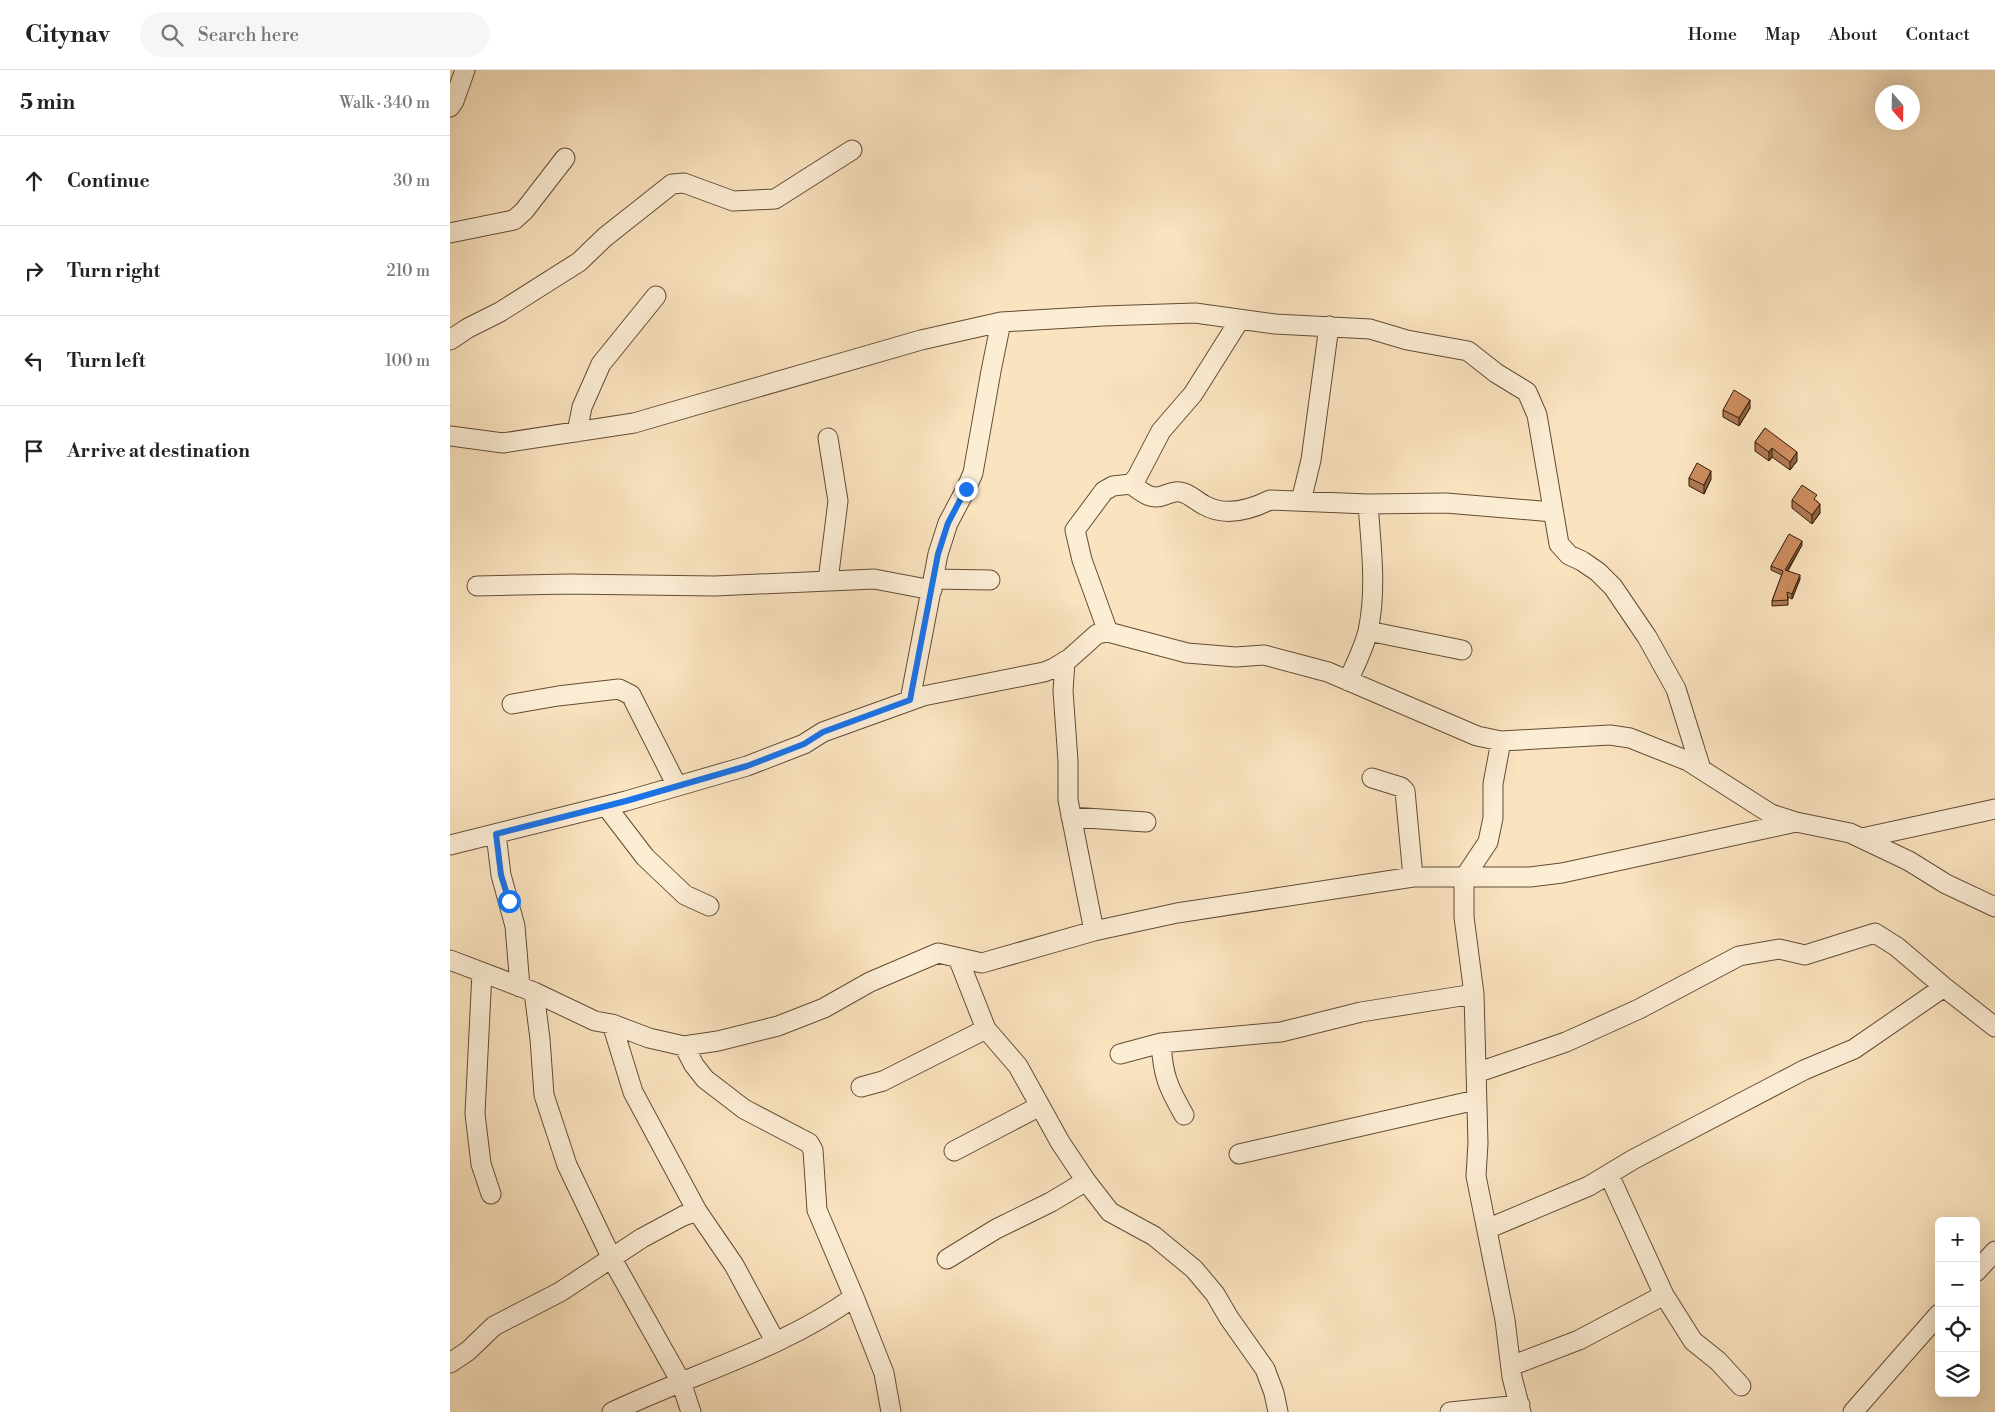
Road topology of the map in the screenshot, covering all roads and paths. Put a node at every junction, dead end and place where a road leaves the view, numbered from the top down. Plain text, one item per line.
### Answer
1 (465, 70) edge
2 (450, 107) edge
3 (852, 150) dead end
4 (565, 158) dead end
5 (450, 233) edge
6 (656, 296) dead end
7 (1239, 321) junction
8 (1001, 322) junction
9 (1330, 326) junction
10 (450, 340) edge
11 (577, 432) junction
12 (450, 436) edge
13 (828, 438) dead end
14 (1131, 484) junction
15 (1301, 501) junction
16 (1368, 504) junction
17 (1553, 512) junction
18 (990, 580) dead end
19 (828, 581) junction
20 (933, 585) junction
21 (477, 586) dead end
22 (1368, 631) junction
23 (1108, 632) junction
24 (1462, 650) dead end
25 (1066, 661) junction
26 (1348, 681) junction
27 (910, 700) junction
28 (512, 704) dead end
29 (1501, 741) junction
30 (1701, 769) junction
31 (1372, 778) dead end
32 (677, 786) junction
33 (606, 806) junction
34 (1995, 809) edge
35 (1071, 817) junction
36 (1146, 822) dead end
37 (1796, 822) junction
38 (496, 834) junction
39 (1862, 838) junction
40 (450, 846) edge
41 (1413, 876) junction
42 (1464, 878) junction
43 (709, 906) dead end
44 (1995, 907) edge
45 (1094, 931) junction
46 (958, 958) junction
47 (450, 960) edge
48 (482, 972) junction
49 (1944, 987) junction
50 (527, 990) junction
51 (1474, 994) junction
52 (612, 1024) junction
53 (1995, 1026) edge
54 (986, 1030) junction
55 (1161, 1043) junction
56 (684, 1046) junction
57 (1120, 1054) dead end
58 (1476, 1073) junction
59 (861, 1087) dead end
60 (1476, 1100) junction
61 (1040, 1106) junction
62 (1184, 1116) dead end
63 (954, 1151) dead end
64 (1239, 1154) dead end
65 (1609, 1175) junction
66 (1086, 1181) junction
67 (491, 1194) dead end
68 (697, 1211) junction
69 (1487, 1229) junction
70 (1995, 1251) edge
71 (612, 1259) junction
72 (947, 1259) dead end
73 (1980, 1268) edge
74 (1664, 1295) junction
75 (854, 1297) junction
76 (1935, 1319) edge
77 (775, 1341) junction
78 (450, 1363) edge
79 (1511, 1366) junction
80 (681, 1382) junction
81 (1741, 1386) dead end
82 (1520, 1408) edge
83 (612, 1412) edge
84 (691, 1412) edge
85 (891, 1412) edge
86 (1278, 1412) edge
87 (1450, 1412) edge
88 (1852, 1412) edge

1 - 2 street
3 - 10 street
4 - 5 street
6 - 11 street
7 - 8 street
7 - 9 street
7 - 14 street
8 - 11 street
8 - 20 street
9 - 15 street
9 - 17 street
11 - 12 street
13 - 19 street
14 - 15 street
14 - 23 street
15 - 16 street
16 - 17 street
16 - 22 street
17 - 30 street
18 - 20 street
19 - 20 street
19 - 21 street
20 - 27 street
22 - 24 street
22 - 26 street
23 - 25 street
23 - 26 street
25 - 27 street
25 - 35 street
26 - 29 street
27 - 32 street
28 - 32 street
29 - 30 street
29 - 42 street
30 - 37 street
31 - 41 street
32 - 33 street
33 - 38 street
33 - 43 street
34 - 39 street
35 - 36 street
35 - 45 street
37 - 39 street
37 - 42 street
38 - 40 street
38 - 50 street
39 - 44 street
41 - 42 street
41 - 45 street
42 - 51 street
45 - 46 street
46 - 54 street
46 - 56 street
47 - 48 street
48 - 50 street
48 - 67 street
49 - 53 street
49 - 58 street
49 - 65 street
50 - 52 street
50 - 71 street
51 - 55 street
51 - 58 street
52 - 56 street
52 - 68 street
54 - 59 street
54 - 61 street
55 - 57 street
55 - 62 street
56 - 75 street
58 - 60 street
60 - 64 street
60 - 69 street
61 - 63 street
61 - 66 street
65 - 69 street
65 - 74 street
66 - 72 street
66 - 86 street
68 - 71 street
68 - 77 street
69 - 79 street
70 - 73 street
71 - 78 street
71 - 80 street
74 - 79 street
74 - 81 street
75 - 77 street
75 - 85 street
76 - 88 street
77 - 80 street
79 - 82 street
80 - 83 street
80 - 84 street
82 - 87 street

